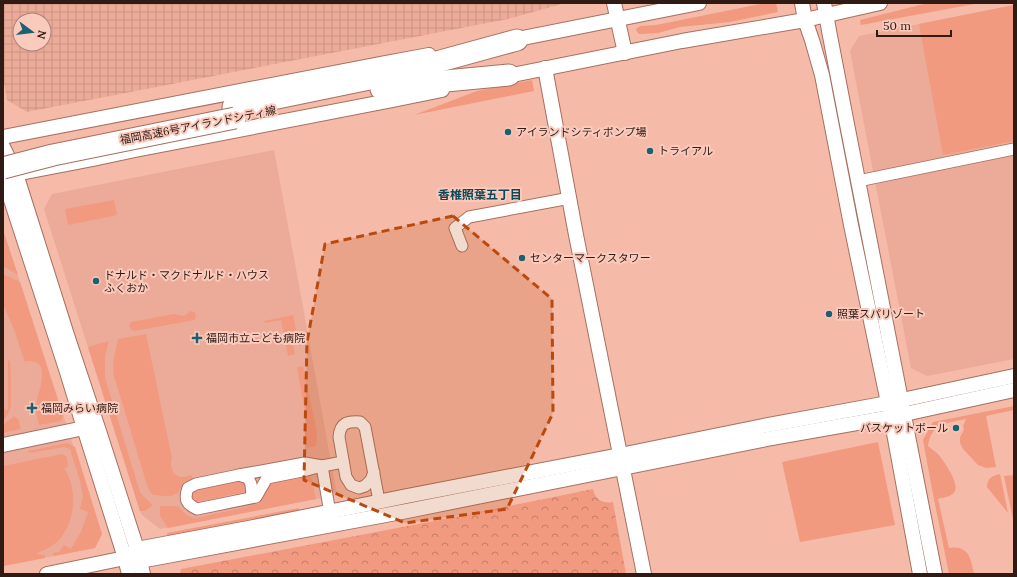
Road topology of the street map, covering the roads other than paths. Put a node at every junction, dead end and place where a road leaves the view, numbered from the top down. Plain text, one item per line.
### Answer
1 (614, 3) edge
2 (699, 3) edge
3 (802, 3) edge
4 (880, 3) edge
5 (826, 9) edge
6 (617, 19) junction
7 (805, 20) junction
8 (517, 40) junction
9 (625, 53) junction
10 (545, 68) junction
11 (509, 75) junction
12 (391, 81) junction
13 (234, 112) junction
14 (3, 137) edge
15 (3, 147) edge
16 (1014, 149) edge
17 (3, 155) edge
18 (6, 174) edge
19 (858, 181) junction
20 (570, 198) junction
21 (469, 217) dead end
22 (1014, 376) edge
23 (1014, 390) edge
24 (894, 401) junction
25 (897, 415) junction
26 (84, 428) junction
27 (3, 445) edge
28 (344, 462) junction
29 (622, 462) junction
30 (322, 466) junction
31 (374, 472) junction
32 (239, 475) junction
33 (252, 497) junction
34 (379, 501) junction
35 (331, 518) junction
36 (125, 558) junction
37 (140, 561) edge
38 (47, 574) edge
39 (129, 574) edge
40 (644, 574) edge
41 (920, 574) edge
42 (935, 574) edge

1 - 6 street
2 - 6 street
3 - 7 street
4 - 5 street
5 - 7 street
5 - 19 street
6 - 8 street
6 - 9 street
7 - 9 street
7 - 24 street
8 - 12 highway
8 - 14 street
9 - 10 street
10 - 11 street
10 - 20 street
11 - 12 highway
11 - 18 street
12 - 13 highway, 福岡高速6号アイランドシティ線
13 - 17 highway, 福岡高速6号アイランドシティ線
13 - 18 highway, 福岡高速6号アイランドシティ線, bridge
15 - 18 street
16 - 19 street
18 - 26 street
18 - 37 street
19 - 24 street
20 - 21 street
20 - 29 street
22 - 24 street
23 - 25 street
24 - 25 street
24 - 29 street
25 - 29 street
25 - 41 street
25 - 42 street
26 - 27 street
26 - 36 street
28 - 30 street
28 - 31 street
28 - 31 street
29 - 34 street
29 - 35 street
29 - 40 street
30 - 32 street
30 - 33 street
30 - 35 street
31 - 34 street
32 - 33 street
32 - 33 street
34 - 35 street
35 - 37 street
36 - 37 street
36 - 38 street
36 - 39 street

